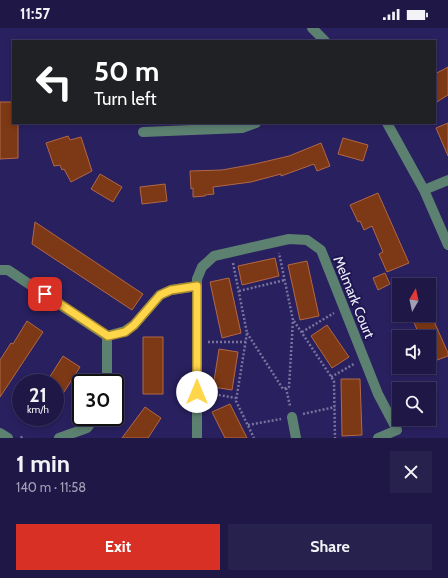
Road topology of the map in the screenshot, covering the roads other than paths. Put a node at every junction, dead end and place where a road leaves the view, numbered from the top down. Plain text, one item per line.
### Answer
1 (312, 28) edge
2 (324, 40) edge
3 (253, 124) edge
4 (388, 124) edge
5 (143, 132) dead end
6 (448, 180) edge
7 (424, 190) junction
8 (448, 246) edge
9 (0, 270) edge
10 (197, 286) junction
11 (108, 336) junction
12 (107, 374) edge
13 (292, 417) road end
14 (88, 426) edge
15 (0, 433) edge
16 (399, 434) edge
17 (8, 438) edge
18 (59, 438) edge
19 (197, 438) edge
20 (296, 438) edge
21 (378, 438) edge

1 - 2 street
3 - 5 street
4 - 7 street
6 - 7 street
7 - 8 street
9 - 11 street
10 - 11 street
10 - 16 street, Melmark Court
10 - 19 street, Melmark Court
11 - 12 street
13 - 20 street
14 - 18 street
15 - 17 street
16 - 21 street, Melmark Court

